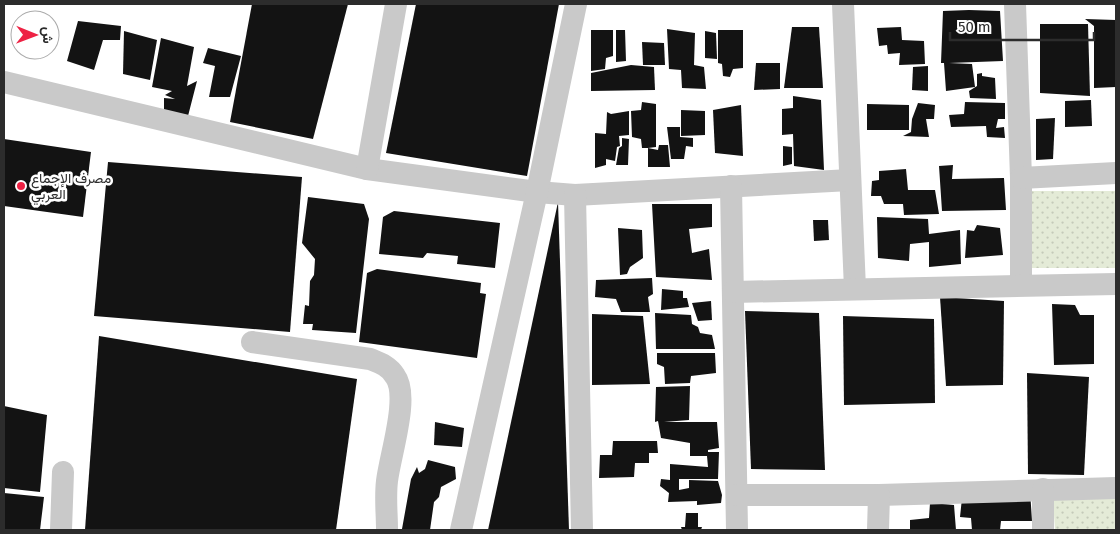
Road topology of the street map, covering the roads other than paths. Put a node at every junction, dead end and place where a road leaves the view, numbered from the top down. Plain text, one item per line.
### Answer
1 (396, 4) edge
2 (576, 4) edge
3 (843, 4) edge
4 (1016, 4) edge
5 (4, 82) edge
6 (367, 169) junction
7 (1116, 173) edge
8 (1021, 178) junction
9 (850, 180) junction
10 (732, 186) junction
11 (537, 192) junction
12 (575, 195) junction
13 (1116, 284) edge
14 (1021, 285) junction
15 (855, 289) junction
16 (733, 292) junction
17 (252, 342) dead end
18 (63, 472) dead end
19 (1116, 488) edge
20 (1043, 489) junction
21 (737, 495) junction
22 (879, 495) junction
23 (61, 530) edge
24 (387, 530) edge
25 (460, 530) edge
26 (582, 530) edge
27 (736, 530) edge
28 (878, 530) edge
29 (1043, 530) edge

1 - 6 street
2 - 11 street
3 - 9 street
4 - 8 street
5 - 6 street
6 - 11 street
7 - 8 street
8 - 14 street
9 - 10 street
9 - 15 street
10 - 12 street
10 - 16 street
11 - 12 street
11 - 25 street
12 - 26 street
13 - 14 street
14 - 15 street
15 - 16 street
16 - 21 street
17 - 24 street
18 - 23 street
19 - 20 street
20 - 22 street
20 - 29 street
21 - 22 street
21 - 27 street
22 - 28 street

